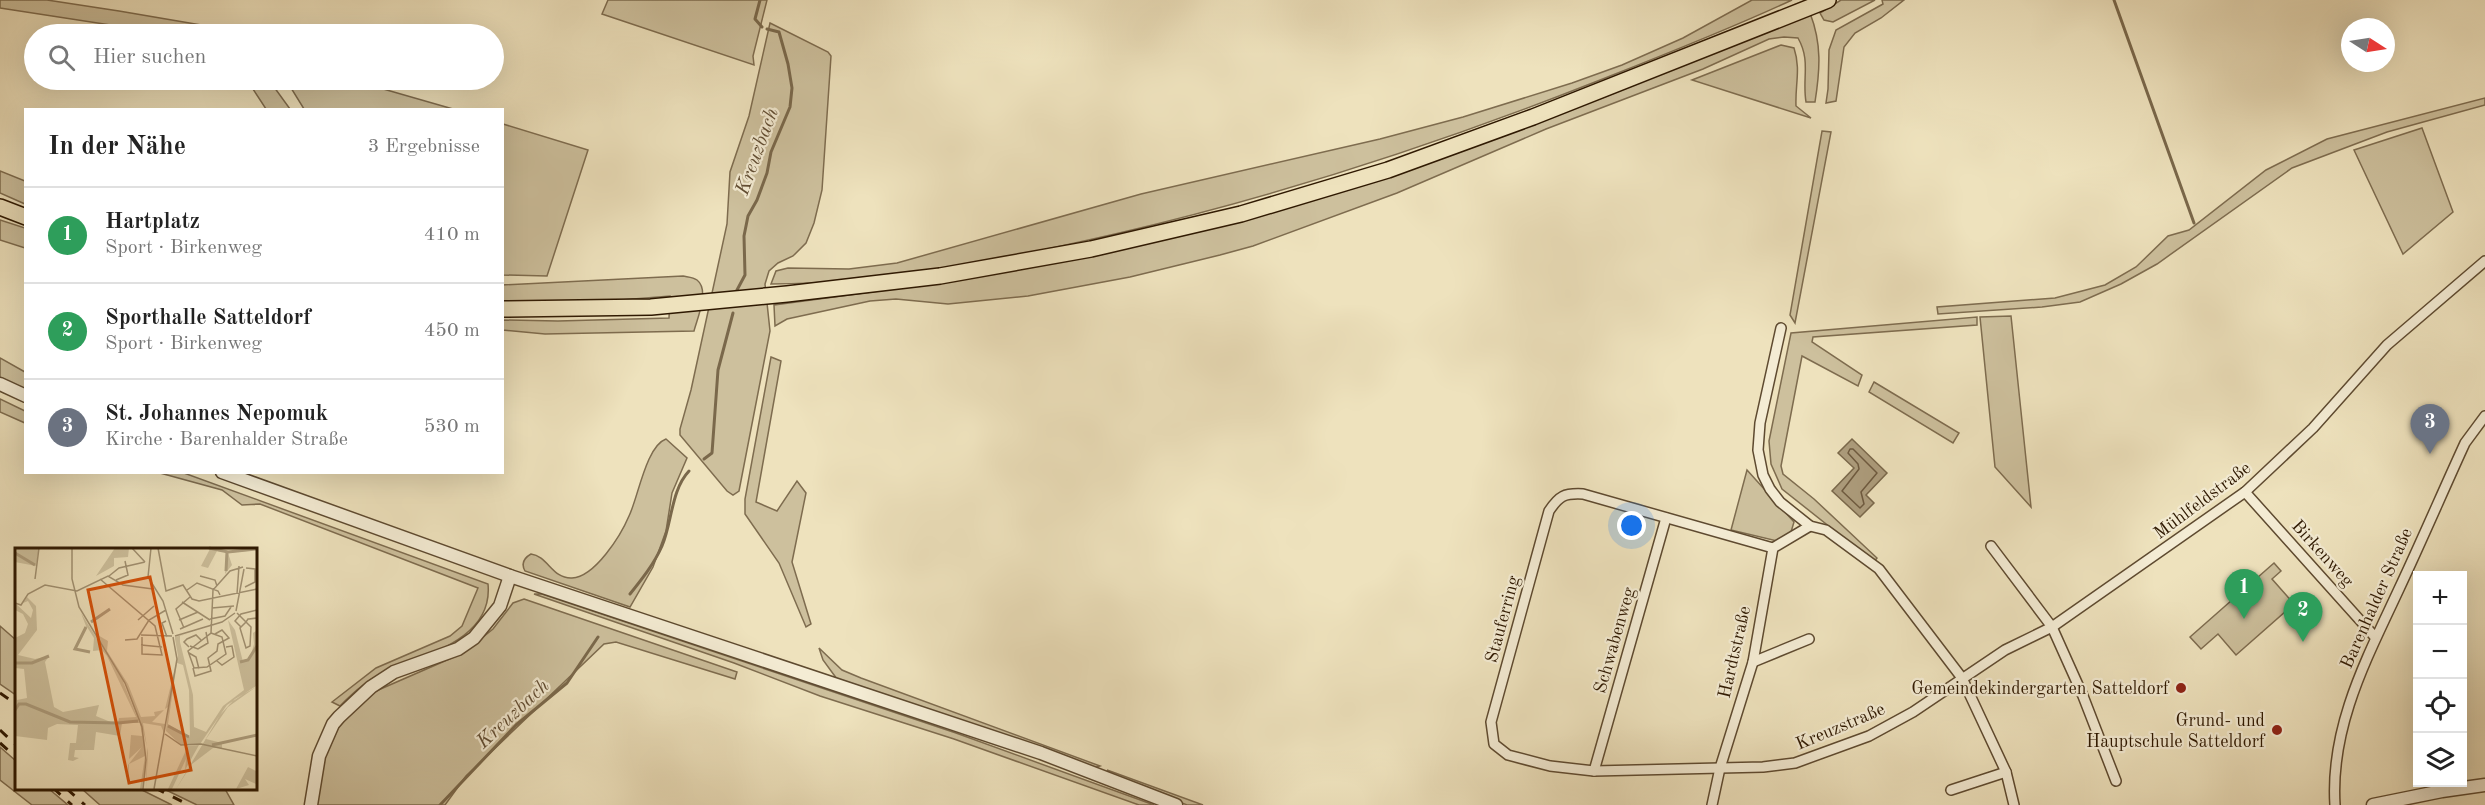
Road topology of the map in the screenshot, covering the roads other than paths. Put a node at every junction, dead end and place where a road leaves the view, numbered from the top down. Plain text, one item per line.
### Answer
1 (1828, 0) edge
2 (0, 207) edge
3 (24, 216) edge
4 (2485, 261) edge
5 (504, 309) edge
6 (1781, 328) dead end
7 (0, 384) edge
8 (24, 395) edge
9 (2485, 416) edge
10 (228, 474) edge
11 (2245, 492) junction
12 (1666, 518) junction
13 (1810, 526) junction
14 (1991, 546) dead end
15 (1773, 548) junction
16 (510, 576) junction
17 (2052, 627) junction
18 (2375, 637) junction
19 (1809, 639) dead end
20 (1753, 662) junction
21 (1962, 678) junction
22 (1720, 768) junction
23 (1593, 771) junction
24 (2006, 772) junction
25 (2116, 782) dead end
26 (2485, 786) edge
27 (1951, 790) dead end
28 (311, 805) edge
29 (1176, 805) edge
30 (1712, 805) edge
31 (2014, 805) edge
32 (2336, 805) edge
33 (2373, 805) edge

1 - 5 main road
2 - 3 main road
4 - 11 street, Mühlfeldstraße
6 - 13 street
7 - 8 street
9 - 18 street, Barenhalder Straße
10 - 16 street
11 - 17 street, Mühlfeldstraße
11 - 18 street, Birkenweg
12 - 15 street, Stauferring
12 - 23 street, Schwabenweg
12 - 23 street, Stauferring
13 - 15 street
13 - 21 street
14 - 17 street
15 - 20 street, Hardtstraße
16 - 28 street
16 - 29 street
17 - 21 street, Mühlfeldstraße
17 - 25 street
18 - 32 street, Barenhalder Straße
19 - 20 street
20 - 22 street, Hardtstraße
21 - 22 street, Kreuzstraße
21 - 24 street
22 - 23 street, Stauferring
22 - 30 street, Hardtstraße
24 - 27 street
24 - 31 street
26 - 33 street

